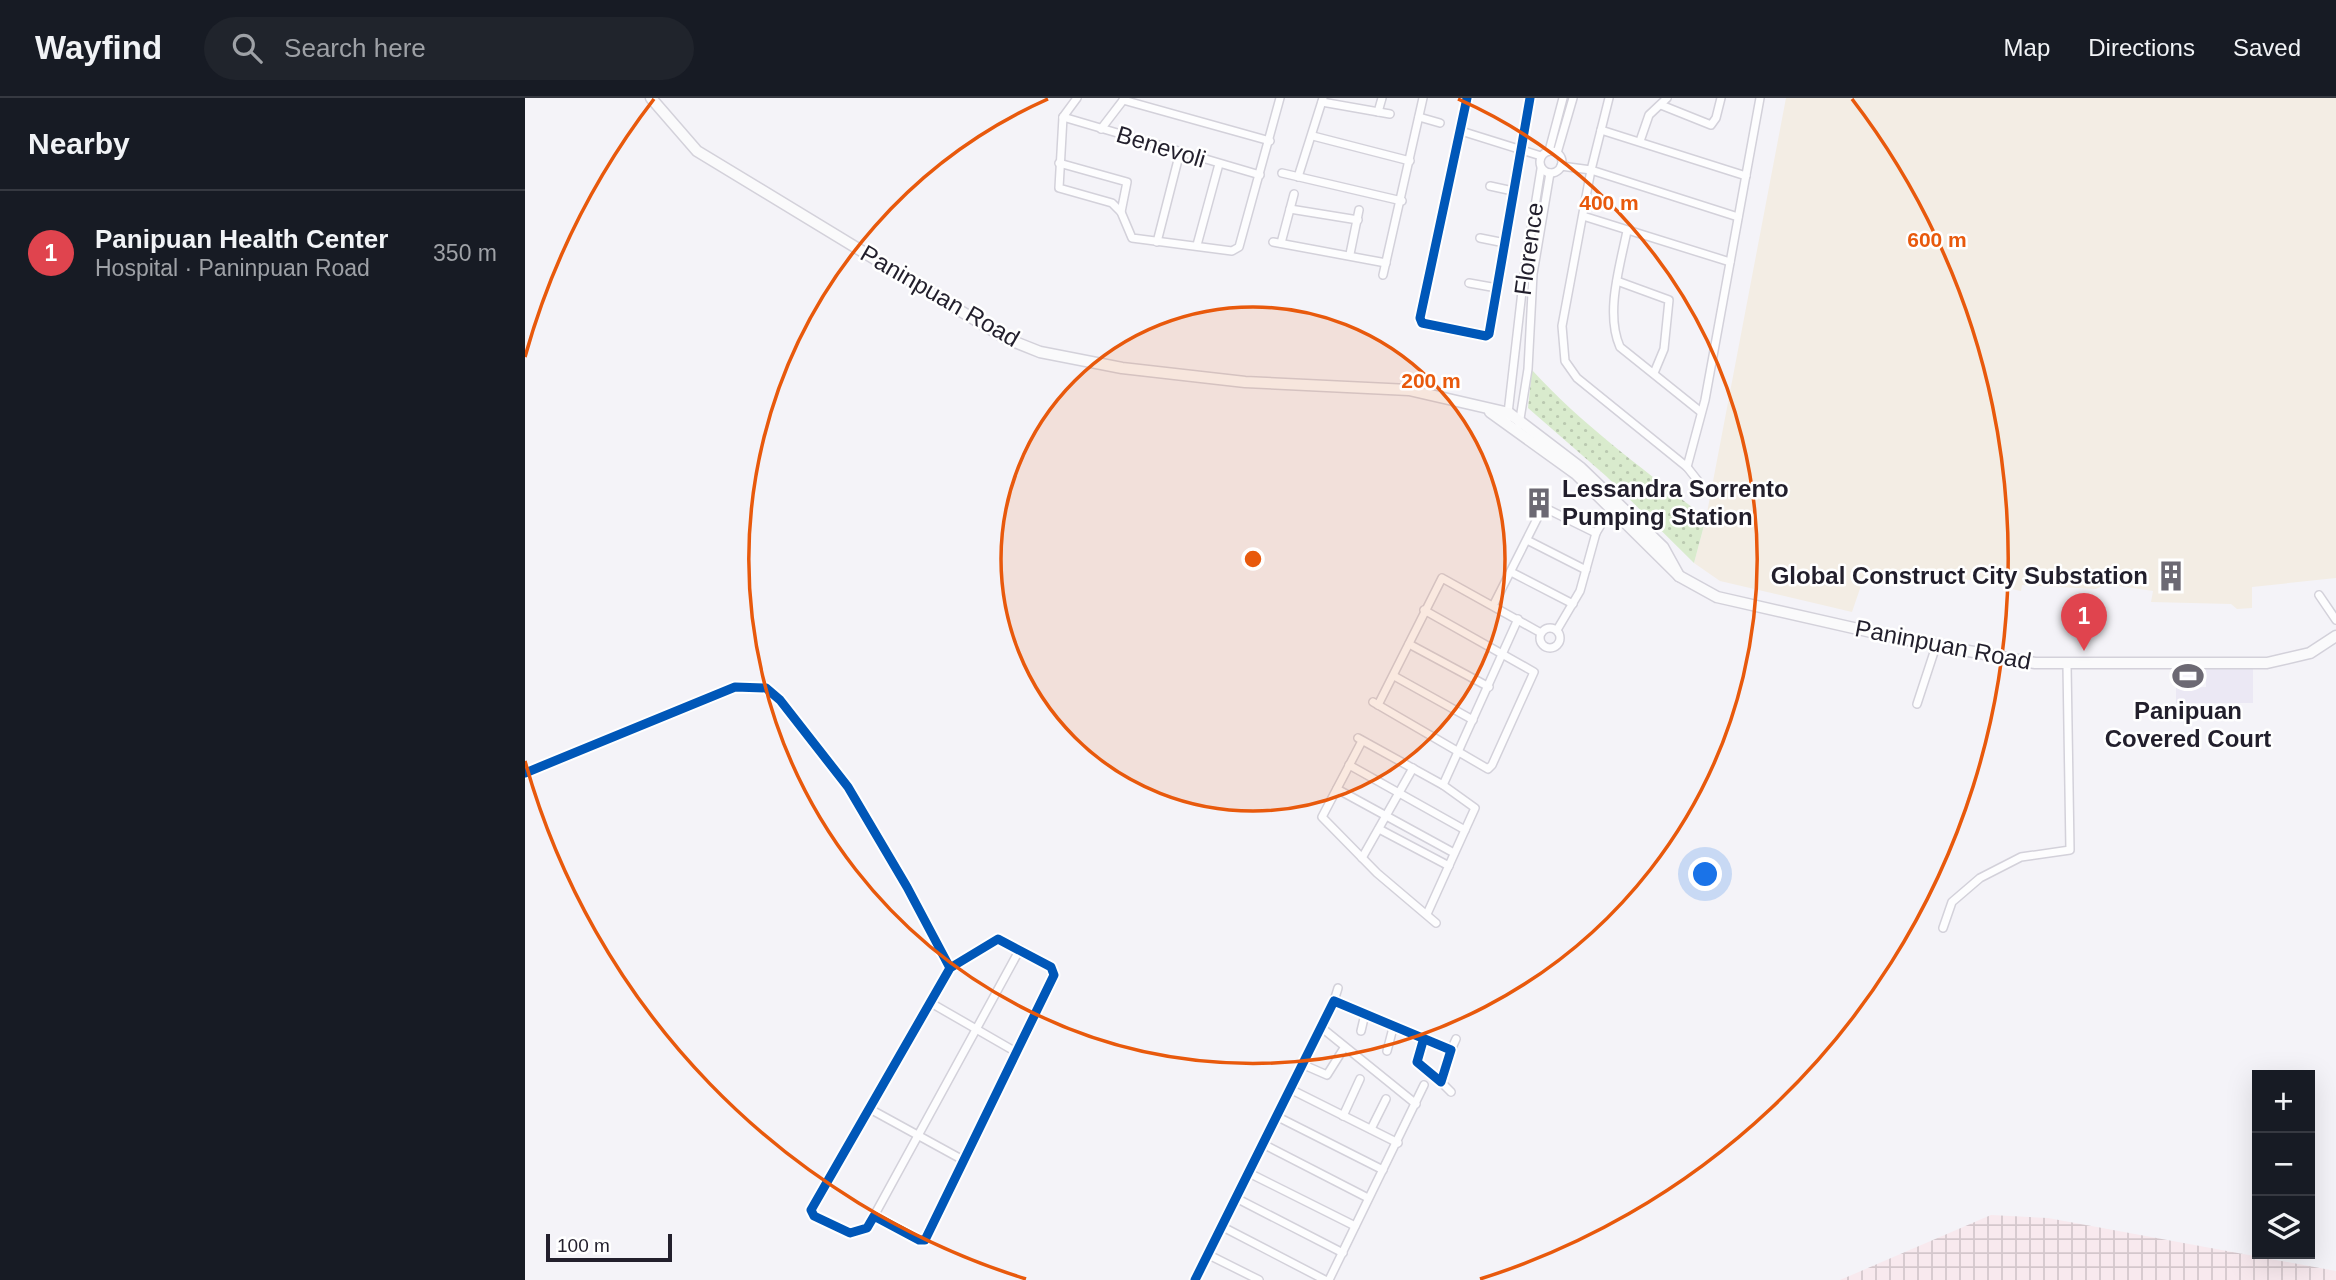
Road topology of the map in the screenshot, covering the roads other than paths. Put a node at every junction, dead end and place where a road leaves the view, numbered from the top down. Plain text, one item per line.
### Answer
1 (652, 98) edge
2 (1077, 98) edge
3 (1278, 98) edge
4 (1381, 98) edge
5 (1423, 98) edge
6 (1467, 98) edge
7 (1530, 98) edge
8 (1563, 98) edge
9 (1573, 98) edge
10 (1609, 98) edge
11 (1667, 98) edge
12 (1721, 98) edge
13 (1760, 98) edge
14 (1124, 99) edge
15 (1323, 100) edge
16 (1661, 105) junction
17 (1378, 112) junction
18 (1390, 114) dead end
19 (1063, 117) junction
20 (1419, 117) junction
21 (1440, 123) dead end
22 (1101, 129) junction
23 (1601, 130) junction
24 (1461, 131) junction
25 (1313, 136) junction
26 (1270, 141) junction
27 (1640, 141) junction
28 (1521, 148) junction
29 (1180, 152) junction
30 (1553, 152) junction
31 (1541, 156) junction
32 (1411, 161) junction
33 (1059, 163) junction
34 (1219, 164) junction
35 (1561, 166) junction
36 (1541, 169) junction
37 (1591, 170) junction
38 (1282, 173) dead end
39 (1550, 173) junction
40 (1260, 175) junction
41 (1746, 176) junction
42 (1298, 177) junction
43 (1490, 186) dead end
44 (1513, 191) junction
45 (1294, 194) dead end
46 (1402, 201) junction
47 (1290, 209) junction
48 (1359, 209) dead end
49 (1121, 212) junction
50 (1583, 216) junction
51 (1738, 217) junction
52 (1358, 220) junction
53 (1627, 231) junction
54 (1480, 238) dead end
55 (1157, 242) junction
56 (1505, 243) junction
57 (1197, 245) junction
58 (1350, 254) junction
59 (1730, 261) junction
60 (1386, 263) junction
61 (1383, 275) dead end
62 (1618, 281) junction
63 (1469, 283) dead end
64 (1497, 288) junction
65 (1518, 330) junction
66 (1529, 331) junction
67 (1654, 373) junction
68 (1513, 387) junction
69 (1525, 389) junction
70 (1701, 412) junction
71 (1508, 418) junction
72 (1519, 425) junction
73 (1686, 467) junction
74 (1698, 481) dead end
75 (1613, 504) junction
76 (1596, 533) junction
77 (1527, 540) junction
78 (1585, 570) junction
79 (1511, 572) junction
80 (2319, 595) dead end
81 (1494, 604) junction
82 (1573, 604) junction
83 (1424, 610) junction
84 (1518, 619) junction
85 (2336, 620) edge
86 (1557, 630) junction
87 (1541, 633) junction
88 (2336, 636) edge
89 (1409, 644) junction
90 (1936, 646) junction
91 (1503, 655) junction
92 (2067, 665) junction
93 (1394, 676) junction
94 (1489, 687) junction
95 (1917, 705) dead end
96 (1473, 720) junction
97 (1458, 752) junction
98 (1349, 765) junction
99 (1413, 768) junction
100 (525, 773) edge
101 (1443, 785) junction
102 (1337, 789) junction
103 (1399, 793) junction
104 (1315, 811) dead end
105 (1386, 816) junction
106 (1322, 817) junction
107 (1379, 829) junction
108 (1465, 830) junction
109 (1454, 853) junction
110 (1362, 858) junction
111 (1449, 866) junction
112 (1427, 914) junction
113 (1436, 923) dead end
114 (1943, 928) dead end
115 (1020, 949) junction
116 (950, 968) junction
117 (1338, 988) dead end
118 (1334, 1001) junction
119 (931, 1003) junction
120 (1365, 1014) junction
121 (975, 1028) junction
122 (1322, 1028) junction
123 (1393, 1028) junction
124 (1361, 1031) dead end
125 (1455, 1039) dead end
126 (1423, 1041) junction
127 (1344, 1048) junction
128 (1451, 1050) junction
129 (1387, 1051) dead end
130 (1016, 1052) junction
131 (1304, 1065) junction
132 (1360, 1079) dead end
133 (1441, 1082) junction
134 (1424, 1085) dead end
135 (1291, 1090) junction
136 (1451, 1092) dead end
137 (1386, 1099) dead end
138 (1416, 1104) junction
139 (870, 1109) junction
140 (1343, 1116) junction
141 (1278, 1117) junction
142 (1371, 1129) junction
143 (917, 1134) junction
144 (1398, 1143) junction
145 (1263, 1144) junction
146 (963, 1160) junction
147 (1383, 1170) junction
148 (1249, 1173) junction
149 (1236, 1198) junction
150 (1368, 1198) junction
151 (874, 1216) junction
152 (1221, 1226) junction
153 (1356, 1226) junction
154 (1343, 1253) junction
155 (1207, 1254) junction
156 (1195, 1280) edge
157 (1259, 1280) edge
158 (1327, 1280) edge

1 - 71 main road, Paninpuan Road
2 - 19 street
3 - 26 street
4 - 17 street
5 - 20 street
6 - 24 street
7 - 28 street
8 - 30 street
9 - 30 street
10 - 23 street
11 - 16 street
12 - 16 street
13 - 41 street
14 - 22 street
14 - 26 street
15 - 17 street
15 - 25 street
16 - 27 street
17 - 18 street
19 - 22 street, Benevoli
19 - 33 street
20 - 21 street
20 - 32 street
22 - 29 street, Benevoli
23 - 27 street
23 - 37 street
24 - 28 street
24 - 64 street
25 - 32 street
25 - 42 street
26 - 40 street
27 - 41 street
28 - 31 street
28 - 44 street
29 - 34 street, Benevoli
29 - 55 street
30 - 31 street
30 - 35 street
31 - 36 street, Florence
32 - 46 street
33 - 49 street
33 - 49 street
34 - 40 street, Benevoli
34 - 57 street
35 - 37 street
35 - 39 street
36 - 39 street
36 - 65 street, Florence
37 - 50 street
37 - 51 street
38 - 42 street
39 - 66 street, Florence
40 - 57 street
41 - 51 street
42 - 46 street
43 - 44 street
44 - 56 street
45 - 47 street
46 - 60 street
47 - 52 street
47 - 58 street
48 - 52 street
49 - 55 street
50 - 53 street
50 - 73 street
51 - 59 street
52 - 58 street
53 - 59 street
53 - 62 street
54 - 56 street
55 - 57 street
56 - 64 street
58 - 60 street
59 - 70 street
60 - 61 street
62 - 67 street
62 - 67 street
63 - 64 street
65 - 66 street, Florence
65 - 68 street, Florence
66 - 69 street, Florence
67 - 70 street
68 - 69 street
68 - 71 street, Florence
69 - 72 street, Florence
70 - 73 street
71 - 72 main road, Paninpuan Road
72 - 75 main road, Paninpuan Road
73 - 74 street
75 - 76 street
75 - 90 main road, Paninpuan Road
76 - 77 street
76 - 78 street
77 - 78 street
77 - 79 street
78 - 82 street
79 - 81 street
79 - 82 street
80 - 85 street
81 - 83 street
81 - 84 street
82 - 86 street
83 - 89 street
83 - 91 street
84 - 87 street
84 - 91 street
86 - 87 street
86 - 87 street
88 - 92 main road, Paninpuan Road
89 - 93 street
89 - 94 street
90 - 92 main road, Paninpuan Road
90 - 95 street
91 - 94 street
91 - 97 street
92 - 114 street
93 - 96 street
93 - 97 street
94 - 96 street
96 - 97 street
97 - 101 street
98 - 99 street
98 - 102 street
98 - 103 street
99 - 101 street
99 - 103 street
100 - 116 street
101 - 108 street
102 - 105 street
102 - 106 street
103 - 105 street
103 - 108 street
104 - 106 street
105 - 107 street
105 - 109 street
106 - 110 street
107 - 110 street
107 - 111 street
108 - 109 street
109 - 111 street
110 - 112 street
111 - 112 street
112 - 113 street
115 - 116 street
115 - 121 street
115 - 130 street
116 - 119 street
117 - 118 street
118 - 120 street
118 - 122 street
119 - 121 street
119 - 139 street
120 - 123 street
120 - 124 street
121 - 130 street
121 - 143 street
122 - 127 street
122 - 131 street
123 - 126 street
123 - 129 street
125 - 128 street
126 - 128 street
126 - 133 street
127 - 131 street
127 - 138 street
128 - 133 street
130 - 146 street
131 - 135 street
132 - 140 street
133 - 136 street
134 - 138 street
135 - 140 street
135 - 141 street
137 - 142 street
138 - 144 street
139 - 143 street
139 - 151 street
140 - 142 street
141 - 145 street
141 - 147 street
142 - 144 street
143 - 146 street
143 - 151 street
144 - 147 street
145 - 148 street
145 - 150 street
146 - 151 street
147 - 150 street
148 - 149 street
148 - 153 street
149 - 152 street
149 - 154 street
150 - 153 street
152 - 155 street
152 - 158 street
153 - 154 street
154 - 158 street
155 - 156 street
155 - 157 street

